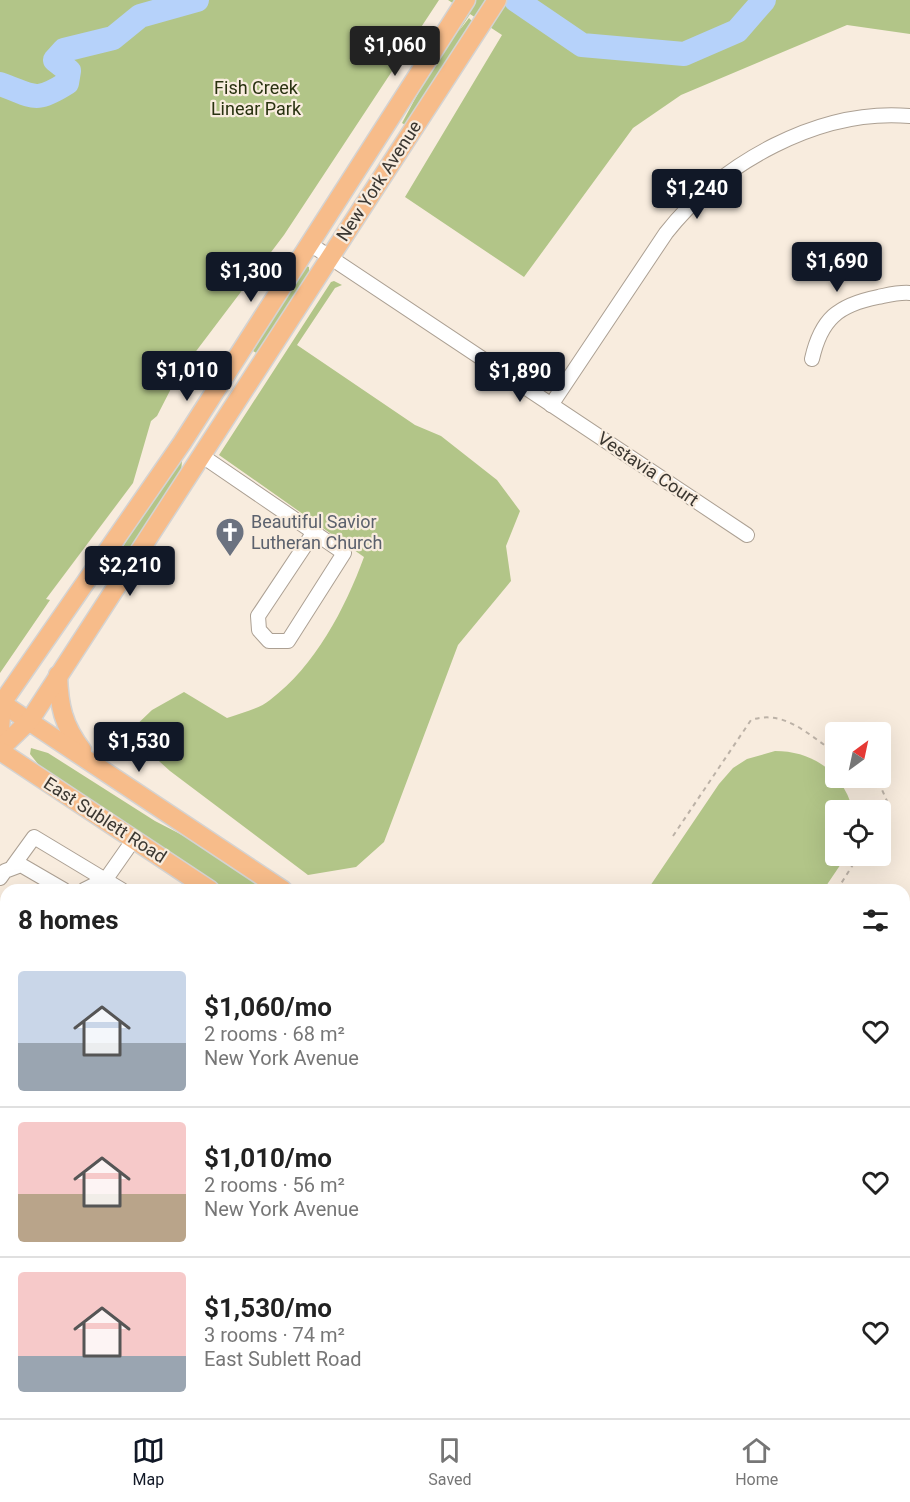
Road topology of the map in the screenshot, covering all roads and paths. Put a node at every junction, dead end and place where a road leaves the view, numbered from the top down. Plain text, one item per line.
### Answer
1 (466, 0) edge
2 (497, 0) edge
3 (910, 116) edge
4 (310, 244) junction
5 (330, 257) junction
6 (910, 293) edge
7 (813, 359) dead end
8 (551, 405) junction
9 (182, 443) junction
10 (201, 455) junction
11 (314, 532) junction
12 (747, 535) dead end
13 (58, 675) junction
14 (1, 703) edge
15 (30, 720) junction
16 (0, 730) edge
17 (825, 746) edge
18 (0, 750) edge
19 (92, 763) junction
20 (673, 836) dead end
21 (134, 839) junction
22 (13, 866) junction
23 (852, 866) edge
24 (0, 878) edge
25 (106, 879) junction
26 (54, 884) edge
27 (96, 884) edge
28 (113, 884) edge
29 (201, 884) edge
30 (274, 884) edge
31 (841, 884) edge

1 - 4 main road, New York Avenue
2 - 5 main road, New York Avenue
3 - 8 street
4 - 5 street, Vestavia Court
4 - 9 main road, New York Avenue
5 - 8 street, Vestavia Court
5 - 10 main road, New York Avenue
6 - 7 street
8 - 12 street, Vestavia Court
9 - 10 main road
9 - 14 main road, New York Avenue
10 - 11 street
10 - 13 main road, New York Avenue
11 - 11 street
13 - 15 main road, New York Avenue
13 - 19 main road
14 - 15 main road
14 - 16 main road
15 - 18 main road, New York Avenue
15 - 19 main road
17 - 20 path
18 - 21 main road, East Sublett Road
19 - 30 main road
21 - 25 street
21 - 29 main road, East Sublett Road
22 - 24 street
22 - 25 street
22 - 26 street
23 - 31 path
25 - 27 street
25 - 28 street

